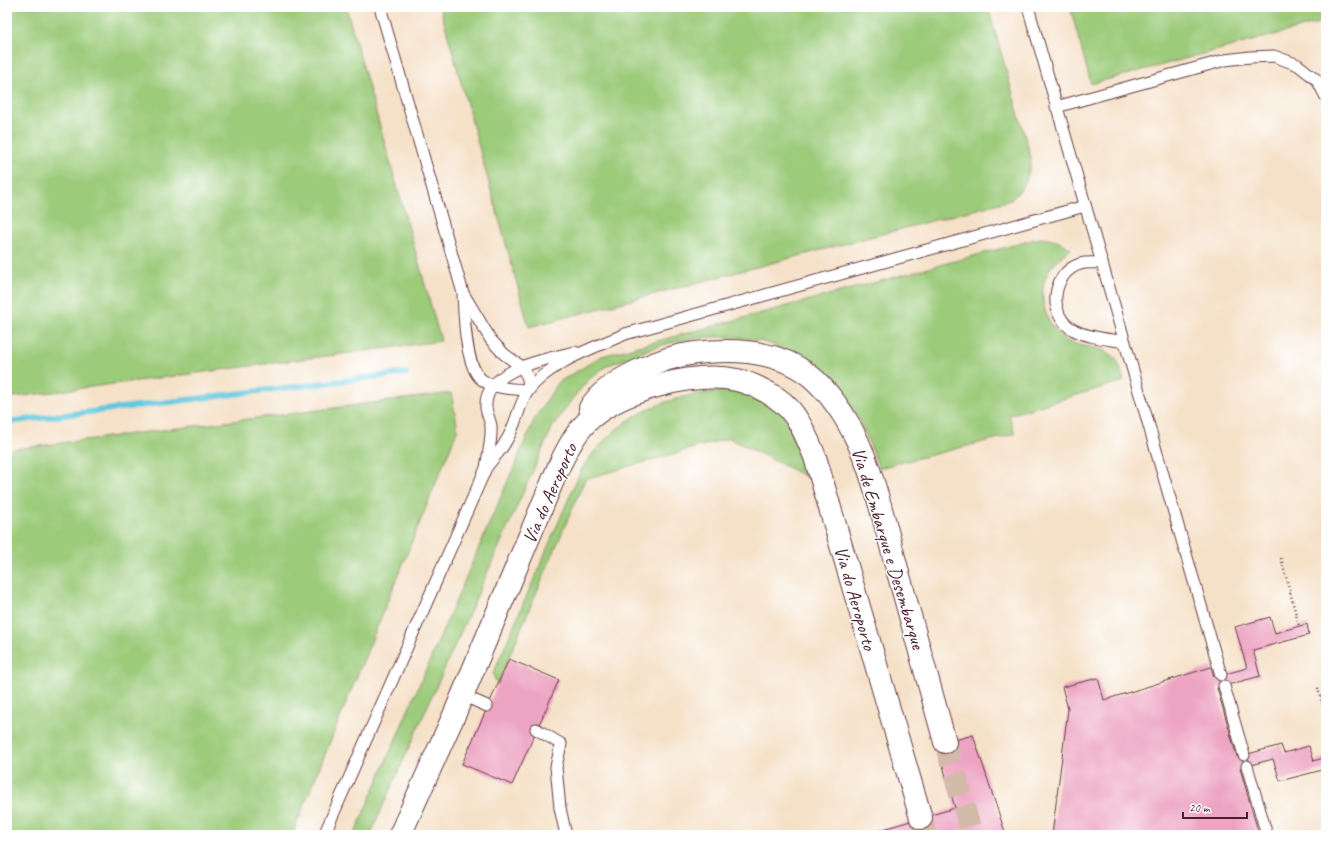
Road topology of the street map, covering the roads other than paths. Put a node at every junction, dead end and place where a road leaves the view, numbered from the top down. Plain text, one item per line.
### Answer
1 (380, 7) edge
2 (1028, 7) edge
3 (1326, 96) edge
4 (1056, 107) junction
5 (1085, 206) junction
6 (1101, 263) junction
7 (463, 293) junction
8 (1125, 342) junction
9 (593, 348) junction
10 (522, 367) junction
11 (494, 385) junction
12 (529, 390) junction
13 (575, 436) junction
14 (486, 468) junction
15 (462, 695) junction
16 (488, 706) dead end
17 (536, 730) dead end
18 (945, 742) tunnel mouth
19 (921, 818) tunnel mouth
20 (324, 835) edge
21 (400, 835) edge
22 (566, 835) edge
23 (1267, 835) edge

1 - 7 lane
2 - 4 lane
3 - 4 lane
4 - 5 lane
5 - 6 lane
5 - 9 lane
6 - 8 lane
6 - 8 lane
7 - 10 lane
7 - 11 lane
8 - 23 lane
9 - 10 lane
9 - 12 lane
10 - 11 lane
10 - 12 lane
11 - 12 lane
11 - 14 lane
12 - 14 lane
13 - 15 street, Via do Aeroporto
13 - 18 street, Via de Embarque e Desembarque
13 - 19 street, Via do Aeroporto
14 - 20 lane
15 - 16 lane
15 - 21 street, Via do Aeroporto
17 - 22 lane

